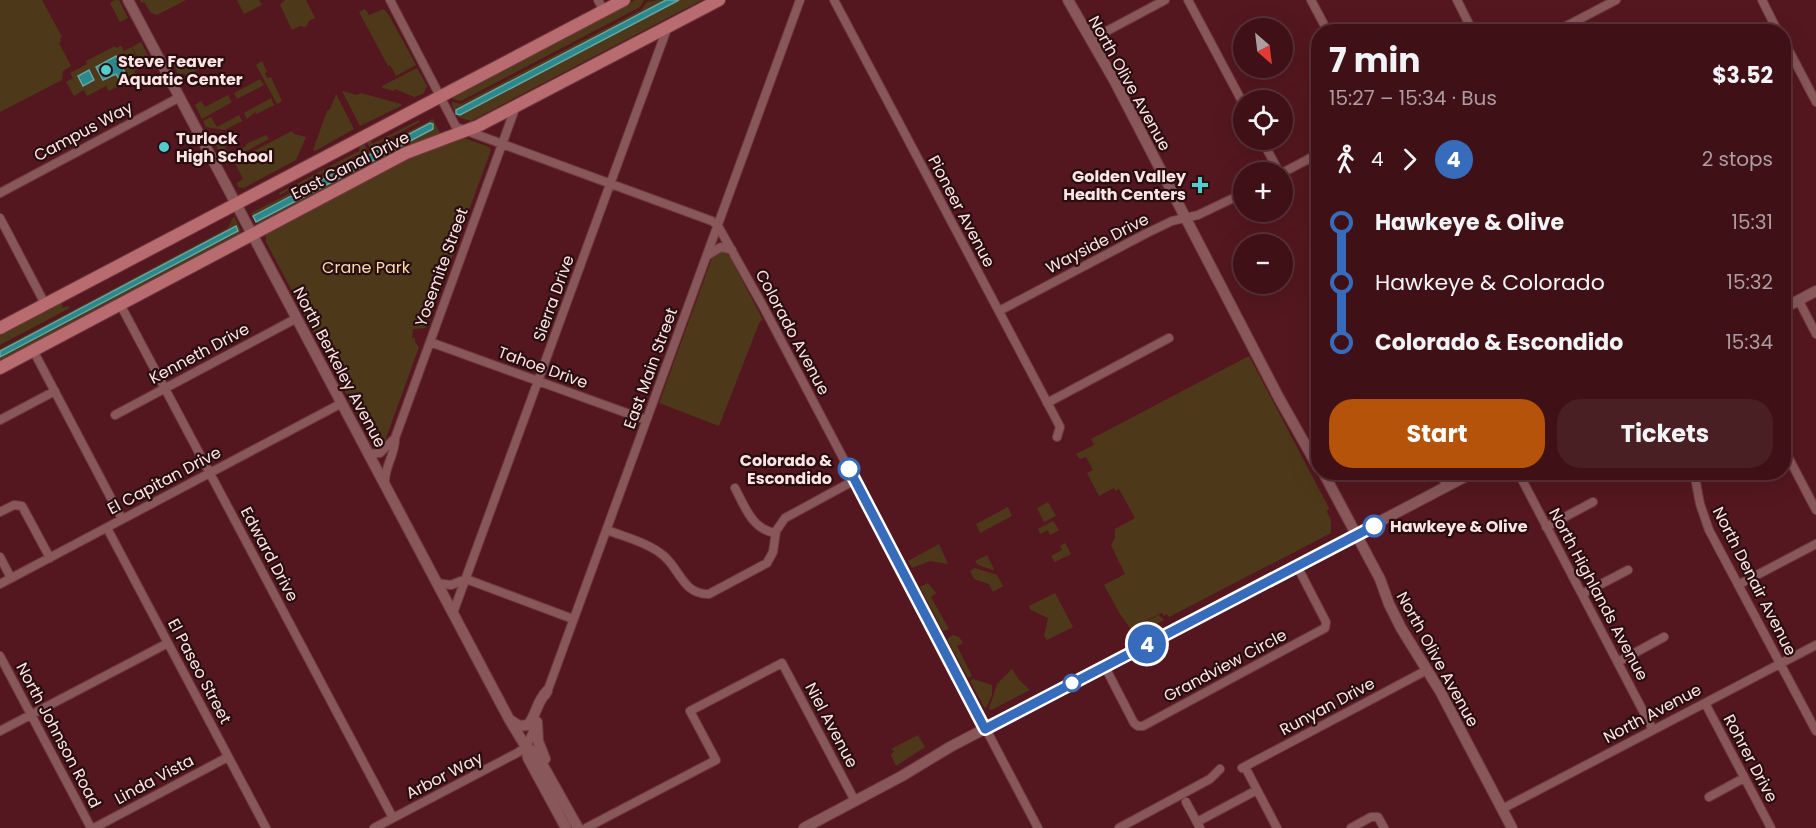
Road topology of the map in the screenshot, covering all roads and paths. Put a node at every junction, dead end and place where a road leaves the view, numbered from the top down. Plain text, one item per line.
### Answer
1 (128, 0) edge
2 (390, 0) edge
3 (624, 0) edge
4 (719, 0) edge
5 (800, 0) edge
6 (834, 0) edge
7 (1068, 0) edge
8 (1165, 0) edge
9 (1188, 0) edge
10 (1311, 0) edge
11 (1457, 0) edge
12 (1616, 0) edge
13 (1762, 0) edge
14 (601, 5) edge
15 (1324, 24) edge
16 (1469, 24) edge
17 (1570, 24) edge
18 (1774, 24) edge
19 (668, 26) junction
20 (1090, 40) junction
21 (1791, 54) edge
22 (1236, 90) edge
23 (180, 97) junction
24 (439, 97) junction
25 (1816, 102) edge
26 (516, 106) junction
27 (465, 131) junction
28 (502, 144) junction
29 (1311, 158) edge
30 (1293, 167) edge
31 (611, 183) junction
32 (0, 192) edge
33 (1233, 198) edge
34 (236, 203) junction
35 (0, 218) edge
36 (1185, 219) junction
37 (718, 226) junction
38 (253, 234) junction
39 (732, 250) junction
40 (706, 258) junction
41 (1816, 291) edge
42 (1798, 300) junction
43 (45, 304) junction
44 (120, 304) junction
45 (1791, 304) edge
46 (999, 311) junction
47 (297, 318) junction
48 (0, 328) edge
49 (1816, 334) edge
50 (1168, 338) dead end
51 (430, 342) junction
52 (33, 350) junction
53 (0, 368) edge
54 (538, 381) junction
55 (165, 388) junction
56 (55, 391) junction
57 (342, 403) junction
58 (1047, 403) junction
59 (115, 415) dead end
60 (0, 420) edge
61 (646, 420) junction
62 (1057, 437) dead end
63 (395, 438) junction
64 (369, 454) junction
65 (1311, 454) edge
66 (1791, 462) edge
67 (210, 473) junction
68 (855, 480) junction
69 (1327, 480) edge
70 (1444, 480) edge
71 (1460, 480) edge
72 (1522, 480) edge
73 (1696, 480) edge
74 (386, 486) junction
75 (1447, 487) junction
76 (735, 488) dead end
77 (1593, 502) dead end
78 (1816, 510) edge
79 (0, 512) edge
80 (122, 519) junction
81 (1546, 527) junction
82 (107, 528) junction
83 (607, 530) junction
84 (775, 533) junction
85 (1357, 535) junction
86 (1816, 544) edge
87 (0, 557) edge
88 (50, 558) junction
89 (1297, 566) junction
90 (1628, 570) dead end
91 (11, 578) junction
92 (466, 579) junction
93 (437, 583) junction
94 (0, 584) edge
95 (1738, 585) junction
96 (1582, 594) junction
97 (453, 613) junction
98 (573, 619) junction
99 (1664, 637) dead end
100 (168, 643) junction
101 (1816, 645) edge
102 (0, 656) edge
103 (1618, 662) junction
104 (1780, 664) junction
105 (1105, 666) junction
106 (1427, 670) junction
107 (548, 691) junction
108 (1705, 703) junction
109 (32, 715) junction
110 (509, 719) junction
111 (537, 723) junction
112 (985, 729) junction
113 (1653, 730) junction
114 (0, 731) edge
115 (1816, 731) edge
116 (526, 747) junction
117 (228, 757) junction
118 (1220, 769) dead end
119 (1744, 778) junction
120 (553, 779) junction
121 (1257, 790) junction
122 (1709, 797) dead end
123 (855, 801) junction
124 (1186, 802) dead end
125 (1502, 809) junction
126 (393, 818) junction
127 (1198, 825) edge
128 (92, 828) edge
129 (266, 828) edge
130 (374, 828) edge
131 (566, 828) edge
132 (578, 828) edge
133 (586, 828) edge
134 (804, 828) edge
135 (1038, 828) edge
136 (1119, 828) edge
137 (1277, 828) edge
138 (1351, 828) edge
139 (1384, 828) edge
140 (1512, 828) edge
141 (1771, 828) edge

1 - 23 street, North Berkeley Avenue
2 - 24 street
3 - 14 main road, East Canal Drive
4 - 19 main road, East Canal Drive
5 - 37 street, East Main Street
6 - 46 street, Pioneer Avenue
7 - 20 street, North Olive Avenue
8 - 20 street
9 - 22 street
10 - 15 street
11 - 16 street
12 - 17 street
13 - 18 street
14 - 24 main road, East Canal Drive
19 - 26 main road, East Canal Drive
19 - 31 street, Sierra Drive
20 - 36 street, North Olive Avenue
21 - 25 street
23 - 32 street, Campus Way
23 - 34 street, North Berkeley Avenue
24 - 27 street
24 - 34 main road, East Canal Drive
26 - 27 main road, East Canal Drive
26 - 28 street, Yosemite Street
27 - 28 street
27 - 38 main road, East Canal Drive
28 - 31 street
28 - 51 street, Yosemite Street
29 - 30 street
31 - 37 street
31 - 54 street, Sierra Drive
33 - 36 street, Wayside Drive
34 - 38 street, North Berkeley Avenue
34 - 43 main road, East Canal Drive
35 - 43 street
36 - 46 street, Wayside Drive
36 - 65 street, North Olive Avenue
37 - 39 street, Colorado Avenue
37 - 40 street, East Main Street
38 - 44 main road, East Canal Drive
38 - 47 street, North Berkeley Avenue
39 - 40 street
39 - 68 street, Colorado Avenue
40 - 61 street, East Main Street
41 - 42 street
42 - 45 street
42 - 49 street
43 - 48 main road, East Canal Drive
44 - 52 main road, East Canal Drive
44 - 55 street, Edward Drive
46 - 58 street, Pioneer Avenue
47 - 55 street, Kenneth Drive
47 - 57 street, North Berkeley Avenue
50 - 58 street
51 - 54 street, Tahoe Drive
51 - 63 street, Yosemite Street
52 - 53 main road, East Canal Drive
52 - 56 street
54 - 61 street, Tahoe Drive
54 - 92 street, Sierra Drive
55 - 59 street, Kenneth Drive
55 - 67 street, Edward Drive
56 - 60 street
56 - 80 street
57 - 64 street, North Berkeley Avenue
57 - 67 street, El Capitan Drive
58 - 62 street, Pioneer Avenue
61 - 83 street, East Main Street
63 - 64 street
63 - 74 street, Yosemite Street
64 - 74 street, North Berkeley Avenue
66 - 78 street
67 - 80 street, El Capitan Drive
67 - 126 street, Edward Drive
68 - 84 street
68 - 112 street, Colorado Avenue
69 - 85 street, North Olive Avenue
70 - 75 street
71 - 75 street
72 - 81 street, North Highlands Avenue
73 - 95 street, North Denair Avenue
74 - 93 street, North Berkeley Avenue
75 - 85 street
76 - 84 street
77 - 81 street
79 - 88 street
80 - 82 street, El Capitan Drive
81 - 96 street, North Highlands Avenue
82 - 88 street, El Capitan Drive
82 - 100 street, El Paseo Street
83 - 84 street
83 - 98 street, East Main Street
85 - 89 street
85 - 106 street, North Olive Avenue
86 - 95 street
87 - 91 street
88 - 91 street, El Capitan Drive
89 - 105 street
89 - 105 street, Grandview Circle
90 - 96 street
91 - 94 street, El Capitan Drive
92 - 93 street
92 - 97 street, Sierra Drive
92 - 98 street
93 - 97 street, North Berkeley Avenue
95 - 104 street, North Denair Avenue
96 - 103 street, North Highlands Avenue
97 - 110 street, North Berkeley Avenue
98 - 107 street, East Main Street
99 - 103 street
100 - 109 street
100 - 117 street, El Paseo Street
101 - 104 street, North Avenue
102 - 109 street, North Johnson Road
103 - 113 street, North Highlands Avenue
104 - 108 street, North Avenue
104 - 115 street, North Denair Avenue
105 - 112 street
106 - 121 street, Runyan Drive
106 - 125 street, North Olive Avenue
107 - 110 street
107 - 111 street, East Main Street
108 - 113 street, North Avenue
108 - 119 street, Rohrer Drive
109 - 114 street
109 - 128 street, North Johnson Road
110 - 116 street, North Berkeley Avenue
111 - 116 street, East Main Street
111 - 120 street
112 - 123 street
112 - 135 street, Colorado Avenue
113 - 125 street, North Avenue
116 - 120 street, North Berkeley Avenue
116 - 126 street, Arbor Way
116 - 131 street, North Berkeley Avenue
117 - 128 street, Linda Vista
117 - 129 street, El Paseo Street
118 - 136 street
119 - 122 street
119 - 141 street, Rohrer Drive
120 - 132 street, North Berkeley Avenue
121 - 127 street
121 - 137 street
123 - 133 street, Niel Avenue
123 - 134 street
124 - 127 street
125 - 140 street, North Olive Avenue
126 - 130 street, Arbor Way
138 - 139 street

